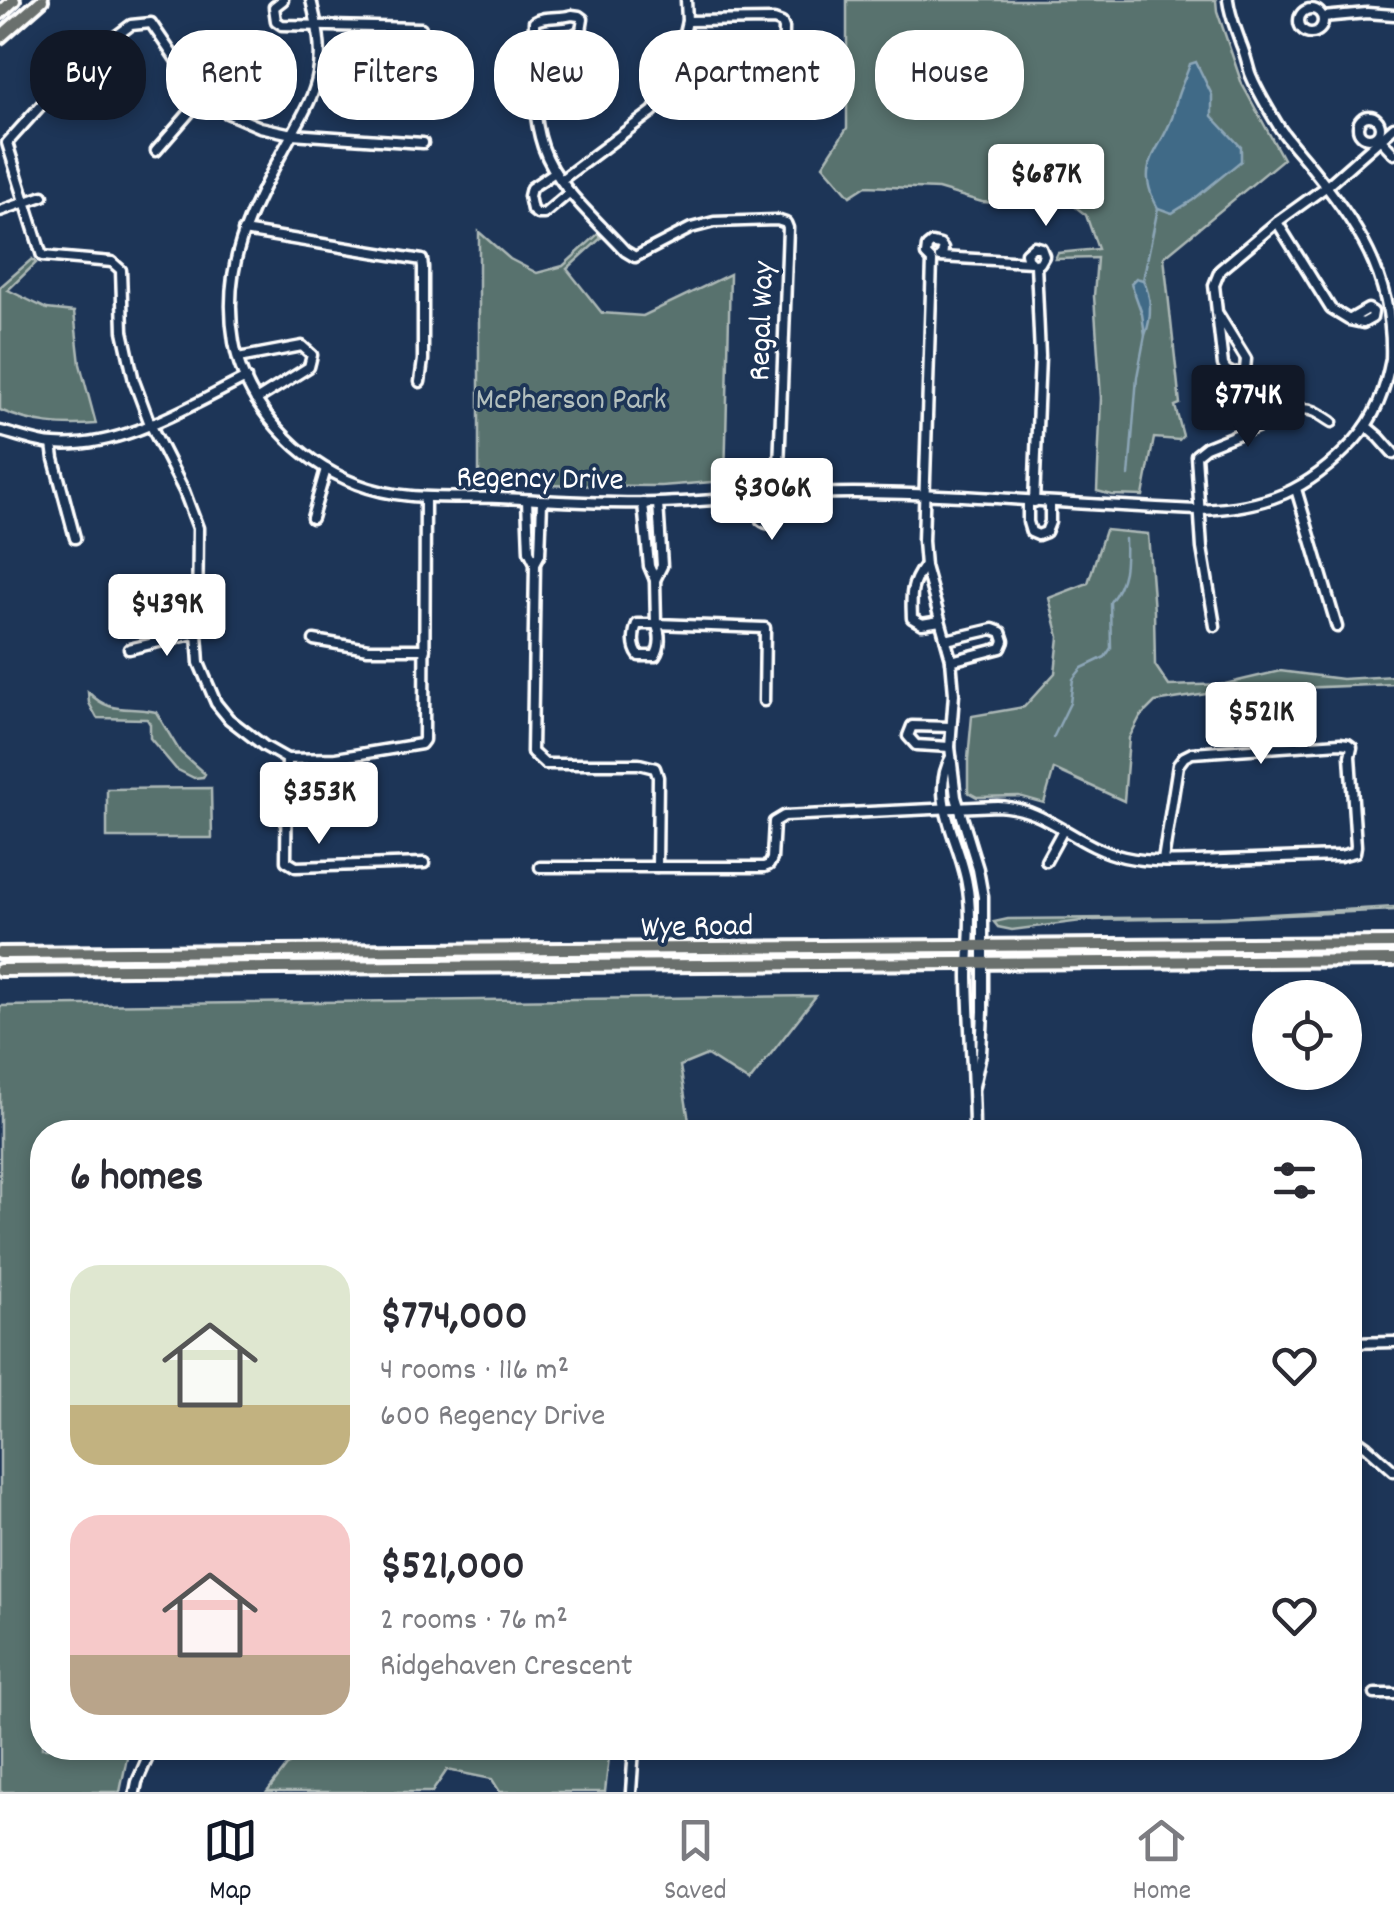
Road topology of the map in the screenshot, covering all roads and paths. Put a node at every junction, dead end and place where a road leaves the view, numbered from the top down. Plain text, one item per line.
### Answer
1 (14, 0) edge
2 (42, 0) edge
3 (283, 0) edge
4 (310, 0) edge
5 (686, 0) edge
6 (1228, 0) edge
7 (0, 13) edge
8 (1394, 15) edge
9 (1323, 16) dead end
10 (687, 21) junction
11 (318, 26) junction
12 (421, 28) dead end
13 (784, 30) edge
14 (0, 37) edge
15 (534, 38) joint
16 (166, 45) edge
17 (183, 120) edge
18 (244, 120) edge
19 (537, 120) edge
20 (1394, 127) edge
21 (292, 134) junction
22 (1379, 137) junction
23 (423, 143) dead end
24 (156, 151) dead end
25 (1394, 154) edge
26 (558, 176) junction
27 (1327, 186) junction
28 (570, 192) junction
29 (42, 196) dead end
30 (26, 202) junction
31 (0, 210) edge
32 (1277, 222) junction
33 (243, 231) junction
34 (942, 257) junction
35 (932, 261) junction
36 (1218, 312) junction
37 (1348, 320) dead end
38 (238, 358) junction
39 (246, 378) junction
40 (420, 382) dead end
41 (256, 400) junction
42 (1332, 422) dead end
43 (150, 424) junction
44 (1366, 426) junction
45 (0, 431) edge
46 (52, 444) junction
47 (1394, 454) edge
48 (326, 469) junction
49 (1296, 489) junction
50 (778, 494) junction
51 (924, 495) junction
52 (758, 496) junction
53 (425, 498) junction
54 (526, 500) junction
55 (542, 502) junction
56 (1031, 502) junction
57 (643, 503) junction
58 (658, 503) junction
59 (1050, 503) junction
60 (1199, 510) junction
61 (312, 518) dead end
62 (75, 538) dead end
63 (535, 563) junction
64 (924, 566) junction
65 (656, 580) junction
66 (940, 622) junction
67 (656, 624) junction
68 (1216, 626) dead end
69 (1337, 626) dead end
70 (197, 633) junction
71 (314, 640) dead end
72 (946, 640) junction
73 (425, 648) junction
74 (129, 649) dead end
75 (952, 660) junction
76 (764, 701) dead end
77 (951, 727) junction
78 (950, 752) junction
79 (287, 759) junction
80 (946, 808) junction
81 (958, 808) junction
82 (1063, 830) junction
83 (1162, 860) junction
84 (1046, 861) dead end
85 (424, 862) dead end
86 (540, 867) dead end
87 (657, 867) junction
88 (1394, 944) edge
89 (968, 946) junction
90 (984, 946) junction
91 (0, 953) edge
92 (1394, 960) edge
93 (968, 964) junction
94 (984, 964) junction
95 (0, 970) edge
96 (974, 1086) junction
97 (974, 1120) edge
98 (1394, 1342) edge
99 (1362, 1343) edge
100 (1362, 1446) edge
101 (1394, 1472) edge
102 (1375, 1694) dead end
103 (1394, 1694) edge
104 (146, 1760) edge
105 (633, 1760) edge
106 (135, 1792) edge
107 (631, 1792) edge

1 - 7 main road
2 - 14 main road
3 - 11 street
4 - 11 street, Regency Drive
5 - 10 street
6 - 27 street, Regency Drive
8 - 9 street
10 - 13 street
10 - 26 street
11 - 12 street
11 - 21 street, Regency Drive
15 - 15 street
16 - 30 street
17 - 24 street
18 - 21 street
19 - 26 street, Regal Way
20 - 22 street
21 - 23 street
21 - 33 street, Regency Drive
22 - 25 street
22 - 27 street
26 - 28 street, Regal Way
26 - 28 street
27 - 32 street
27 - 44 street, Regency Drive
28 - 50 street, Regal Way
29 - 30 street
30 - 31 street
30 - 43 street
32 - 36 street
32 - 37 street
33 - 38 street, Regency Drive
33 - 40 street
34 - 35 street
34 - 35 street
34 - 56 street
35 - 51 street
36 - 36 street
38 - 39 street, Regency Drive
38 - 41 street
39 - 41 street, Regency Drive
39 - 43 street
41 - 48 street, Regency Drive
42 - 60 street
43 - 46 street
43 - 70 street
44 - 47 street
44 - 49 street, Regency Drive
45 - 46 street
46 - 62 street
48 - 53 street, Regency Drive
48 - 61 street
49 - 60 street, Regency Drive
49 - 69 street
50 - 51 street, Regency Drive
50 - 52 street, Regency Drive
50 - 52 street
51 - 56 street, Regency Drive
51 - 64 street
52 - 58 street, Regency Drive
53 - 54 street, Regency Drive
53 - 73 street
54 - 55 street, Regency Drive
54 - 63 street
55 - 57 street, Regency Drive
55 - 63 street
56 - 59 street, Regency Drive
56 - 59 street
57 - 58 street, Regency Drive
57 - 65 street
58 - 65 street
59 - 60 street, Regency Drive
60 - 68 street
63 - 87 street
64 - 66 street
64 - 66 street
65 - 67 street
66 - 72 street
67 - 67 street
67 - 76 street
70 - 74 street
70 - 79 street
71 - 73 street
72 - 75 street
72 - 75 street
73 - 79 street
75 - 77 street
77 - 78 street
77 - 78 street
78 - 80 street
78 - 81 street
79 - 85 street
80 - 81 street
80 - 87 street
80 - 89 street
81 - 82 street
81 - 90 street
82 - 83 street
82 - 84 street
83 - 83 street
86 - 87 street
88 - 90 main road, Wye Road
89 - 90 main road, Wye Road
89 - 91 main road, Wye Road
89 - 93 street
90 - 94 street
92 - 94 main road, Wye Road
93 - 94 main road, Wye Road
93 - 95 main road, Wye Road
93 - 96 street
94 - 96 street
96 - 97 street
98 - 99 street
100 - 101 street
102 - 103 street
104 - 106 street
105 - 107 street

